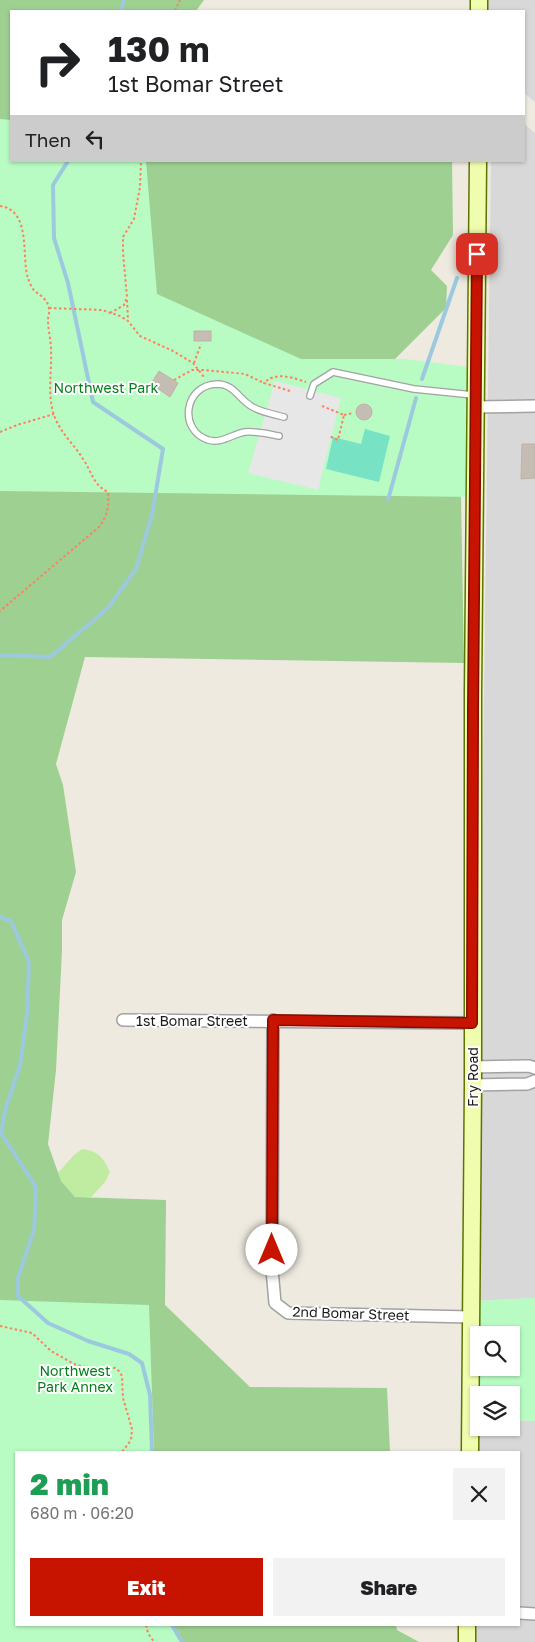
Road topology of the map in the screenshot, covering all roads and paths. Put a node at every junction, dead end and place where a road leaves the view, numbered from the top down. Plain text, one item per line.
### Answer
1 (141, 162) edge
2 (478, 162) edge
3 (0, 206) edge
4 (127, 297) junction
5 (49, 308) junction
6 (110, 313) junction
7 (128, 321) junction
8 (201, 344) dead end
9 (193, 363) junction
10 (199, 371) junction
11 (174, 380) dead end
12 (264, 383) junction
13 (314, 384) junction
14 (210, 385) junction
15 (290, 391) dead end
16 (310, 396) dead end
17 (476, 401) junction
18 (322, 406) dead end
19 (535, 406) edge
20 (353, 413) dead end
21 (54, 414) junction
22 (344, 415) junction
23 (284, 417) dead end
24 (0, 432) edge
25 (279, 436) dead end
26 (328, 436) dead end
27 (0, 611) edge
28 (123, 1020) dead end
29 (273, 1020) junction
30 (472, 1023) junction
31 (472, 1067) junction
32 (535, 1068) edge
33 (535, 1081) edge
34 (473, 1085) junction
35 (471, 1316) junction
36 (0, 1326) edge
37 (123, 1451) edge
38 (470, 1451) edge
39 (520, 1613) edge
40 (535, 1614) edge
41 (146, 1626) edge
42 (467, 1626) edge
43 (154, 1642) edge
44 (467, 1642) edge

1 - 4 path
2 - 17 street, Fry Road
3 - 5 path
4 - 6 path
4 - 7 path
5 - 6 path
5 - 21 path
6 - 7 path
7 - 9 path
8 - 9 path
9 - 10 path
10 - 11 path
10 - 12 path
10 - 14 path
12 - 13 path
12 - 15 path
13 - 16 lane
13 - 17 lane
14 - 23 lane
14 - 25 lane
17 - 19 street
17 - 30 street, Fry Road
18 - 22 path
20 - 22 path
21 - 24 path
21 - 27 path
22 - 26 path
28 - 29 street, 1st Bomar Street
29 - 30 street, 1st Bomar Street
29 - 35 street, 2nd Bomar Street
30 - 31 street, Fry Road
31 - 32 street
31 - 34 street, Fry Road
33 - 34 street
34 - 35 street, Fry Road
35 - 38 street, Fry Road
36 - 37 path
39 - 40 street
41 - 43 path
42 - 44 street

